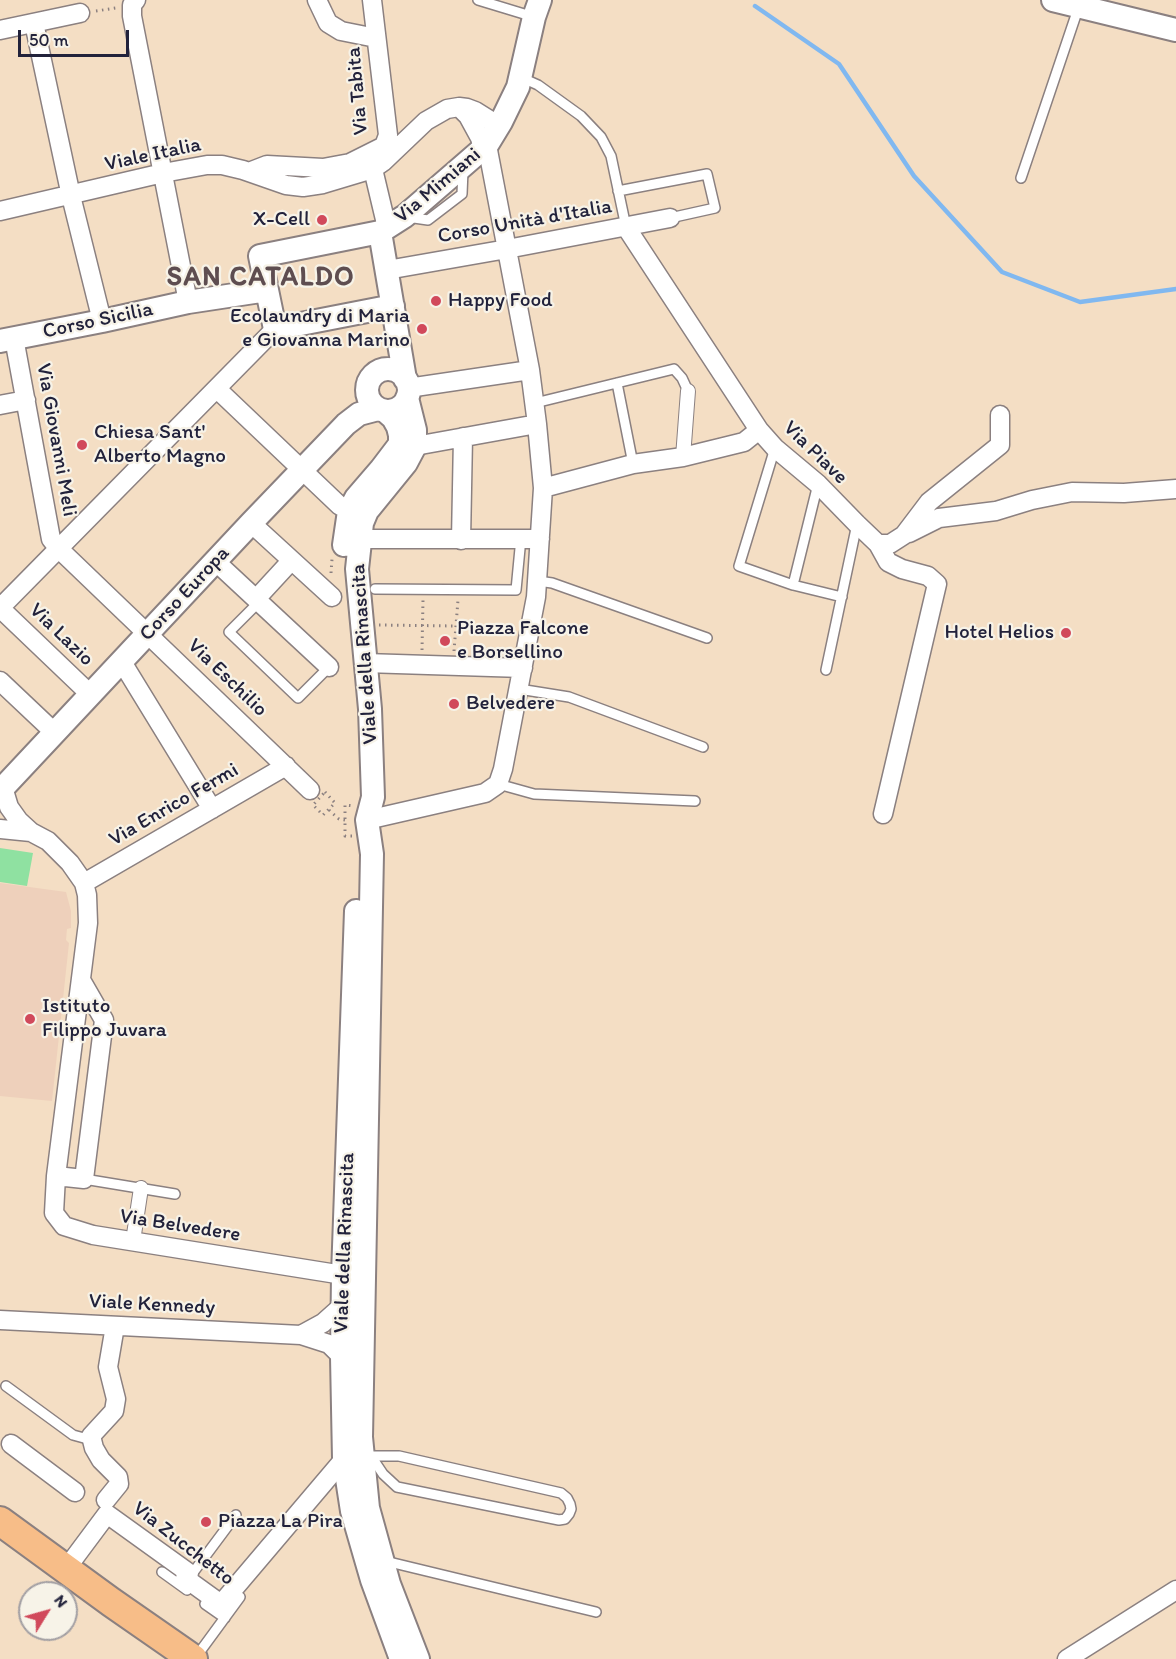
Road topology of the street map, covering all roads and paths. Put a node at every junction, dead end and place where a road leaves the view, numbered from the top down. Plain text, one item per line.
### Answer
1 (317, 0) edge
2 (372, 0) edge
3 (478, 0) edge
4 (1053, 0) edge
5 (134, 3) edge
6 (1078, 6) junction
7 (537, 8) edge
8 (80, 13) joint
9 (34, 23) junction
10 (0, 30) edge
11 (1176, 30) edge
12 (376, 38) junction
13 (520, 77) junction
14 (459, 107) junction
15 (501, 122) junction
16 (485, 147) junction
17 (374, 169) junction
18 (249, 172) junction
19 (163, 174) junction
20 (1021, 178) dead end
21 (618, 191) junction
22 (71, 196) junction
23 (0, 211) edge
24 (670, 218) joint
25 (390, 226) junction
26 (626, 227) junction
27 (507, 249) junction
28 (387, 270) junction
29 (267, 290) junction
30 (188, 302) junction
31 (393, 306) junction
32 (102, 321) junction
33 (275, 329) junction
34 (7, 340) edge
35 (531, 370) junction
36 (402, 378) junction
37 (617, 383) junction
38 (217, 389) junction
39 (688, 391) joint
40 (26, 400) junction
41 (535, 403) junction
42 (0, 405) edge
43 (382, 410) junction
44 (1000, 415) dead end
45 (537, 424) junction
46 (759, 430) junction
47 (463, 437) junction
48 (415, 446) junction
49 (775, 447) junction
50 (683, 457) junction
51 (633, 464) junction
52 (302, 471) junction
53 (818, 484) junction
54 (543, 488) junction
55 (1176, 489) edge
56 (340, 506) dead end
57 (251, 523) junction
58 (857, 524) junction
59 (904, 535) junction
60 (521, 538) junction
61 (360, 539) junction
62 (540, 539) junction
63 (461, 540) junction
64 (878, 544) junction
65 (58, 548) junction
66 (215, 561) junction
67 (291, 561) junction
68 (538, 581) junction
69 (793, 585) junction
70 (375, 589) dead end
71 (423, 595) dead end
72 (458, 596) dead end
73 (332, 597) dead end
74 (842, 597) junction
75 (258, 600) junction
76 (0, 608) edge
77 (374, 625) dead end
78 (423, 625) junction
79 (456, 626) junction
80 (148, 633) junction
81 (707, 638) dead end
82 (122, 662) junction
83 (365, 663) junction
84 (422, 665) junction
85 (453, 666) junction
86 (329, 667) joint
87 (523, 668) junction
88 (826, 670) dead end
89 (0, 681) edge
90 (519, 689) junction
91 (91, 695) junction
92 (55, 734) junction
93 (703, 747) dead end
94 (286, 766) junction
95 (498, 784) junction
96 (2, 789) edge
97 (316, 795) junction
98 (695, 801) dead end
99 (345, 805) dead end
100 (212, 809) junction
101 (328, 809) junction
102 (884, 814) dead end
103 (345, 819) junction
104 (367, 820) junction
105 (0, 829) edge
106 (31, 832) junction
107 (345, 836) dead end
108 (84, 883) junction
109 (81, 980) junction
110 (56, 1176) junction
111 (84, 1179) junction
112 (141, 1188) junction
113 (175, 1194) dead end
114 (133, 1241) junction
115 (343, 1275) junction
116 (342, 1306) junction
117 (0, 1320) edge
118 (115, 1326) junction
119 (301, 1335) junction
120 (342, 1357) junction
121 (6, 1386) dead end
122 (91, 1436) junction
123 (11, 1444) dead end
124 (359, 1457) junction
125 (75, 1492) dead end
126 (106, 1500) dead end
127 (236, 1515) dead end
128 (0, 1521) edge
129 (382, 1560) junction
130 (66, 1569) junction
131 (162, 1572) dead end
132 (189, 1573) junction
133 (1176, 1590) edge
134 (240, 1597) dead end
135 (596, 1612) dead end
136 (225, 1618) junction
137 (194, 1659) edge
138 (401, 1659) edge
139 (418, 1659) edge
140 (1067, 1659) edge

1 - 12 street
2 - 12 street, Via Tabita
3 - 7 lane
4 - 6 street
5 - 8 path
5 - 19 street
6 - 11 street
6 - 20 lane
7 - 13 street, Via Mimiani
8 - 9 street
9 - 10 street
9 - 22 street
12 - 18 street, Via Tabita
13 - 15 street, Via Mimiani
13 - 21 lane
14 - 15 street
14 - 16 street
14 - 17 street, Viale Italia
15 - 16 street, Via Mimiani
16 - 25 street, Via Mimiani
16 - 27 street
17 - 18 street, Viale Italia
17 - 25 street
18 - 19 street, Viale Italia
19 - 22 street, Viale Italia
19 - 30 street
21 - 24 lane
21 - 26 lane
22 - 23 street, Viale Italia
22 - 32 street
24 - 26 street, Corso Unità d'Italia
25 - 28 street
25 - 29 street
26 - 27 street, Corso Unità d'Italia
26 - 46 street, Via Piave
27 - 28 street, Corso Unità d'Italia
27 - 35 street
28 - 31 street
29 - 30 street, Corso Sicilia
29 - 33 street
30 - 32 street, Corso Sicilia
31 - 33 street
31 - 36 street
32 - 34 street, Corso Sicilia
33 - 38 street
34 - 40 street, Via Giovanni Meli
35 - 36 street
35 - 41 street
36 - 43 street
36 - 43 street
36 - 48 street
37 - 39 lane
37 - 41 lane
37 - 51 lane
38 - 52 street
38 - 65 street
39 - 50 street
40 - 42 street
40 - 65 street, Via Giovanni Meli
41 - 45 street
43 - 52 street, Corso Europa
43 - 104 street, Viale della Rinascita
44 - 59 street
45 - 47 street
45 - 54 street
46 - 49 street, Via Piave
46 - 50 street
47 - 48 street
47 - 63 street
48 - 61 street, Viale della Rinascita
49 - 53 street, Via Piave
49 - 69 lane
50 - 51 street
51 - 54 street
52 - 56 street
52 - 57 street, Corso Europa
53 - 58 street, Via Piave
53 - 69 lane
54 - 62 street
55 - 59 street
57 - 66 street, Corso Europa
57 - 67 street
58 - 64 street, Via Piave
58 - 74 lane
59 - 64 street
60 - 62 street
60 - 63 street
60 - 70 lane
61 - 63 street
61 - 83 street, Viale della Rinascita
62 - 68 street
64 - 102 street, Via Piave
65 - 76 street
65 - 80 street, Via Eschilio
66 - 75 street
66 - 80 street, Corso Europa
67 - 73 street
67 - 75 street
68 - 81 lane
68 - 87 street
69 - 74 lane
71 - 78 path
72 - 79 path
74 - 88 lane
75 - 86 street
75 - 86 lane
76 - 91 street, Via Lazio
77 - 78 path
78 - 79 path
78 - 84 path
79 - 85 path
80 - 82 street, Corso Europa
80 - 94 street, Via Eschilio
82 - 91 street, Corso Europa
82 - 100 street
83 - 84 street
83 - 104 street, Viale della Rinascita
84 - 85 street
85 - 87 street
87 - 90 street
89 - 92 street
90 - 93 lane
90 - 95 street
91 - 92 street, Corso Europa
92 - 96 street, Corso Europa
94 - 97 street, Via Eschilio
94 - 100 street, Via Enrico Fermi
95 - 98 lane
95 - 104 street
96 - 106 street
97 - 101 path
97 - 101 path
99 - 103 path
100 - 108 street, Via Enrico Fermi
101 - 103 path
103 - 107 path
104 - 115 street, Viale della Rinascita
104 - 124 street, Viale della Rinascita
105 - 106 street
106 - 108 street, Via Belvedere
108 - 109 street, Via Belvedere
109 - 110 street, Via Belvedere
109 - 111 street
110 - 111 street
110 - 114 street, Via Belvedere
111 - 112 lane
112 - 113 lane
112 - 114 street
114 - 115 street, Via Belvedere
115 - 116 street, Viale della Rinascita
116 - 119 street
116 - 120 street, Viale della Rinascita
117 - 118 street, Viale Kennedy
118 - 119 street, Viale Kennedy
118 - 122 street
119 - 120 street, Viale Kennedy
120 - 124 street, Viale della Rinascita
121 - 122 lane
122 - 126 street
123 - 125 street
124 - 124 lane
124 - 129 street, Viale della Rinascita
124 - 132 street, Via Zucchetto
124 - 138 street, Viale della Rinascita
127 - 132 lane
128 - 130 main road
129 - 135 lane
129 - 139 street, Viale della Rinascita
130 - 132 street, Via Zucchetto
130 - 137 main road
131 - 136 lane
133 - 140 street
134 - 136 lane
136 - 137 lane

